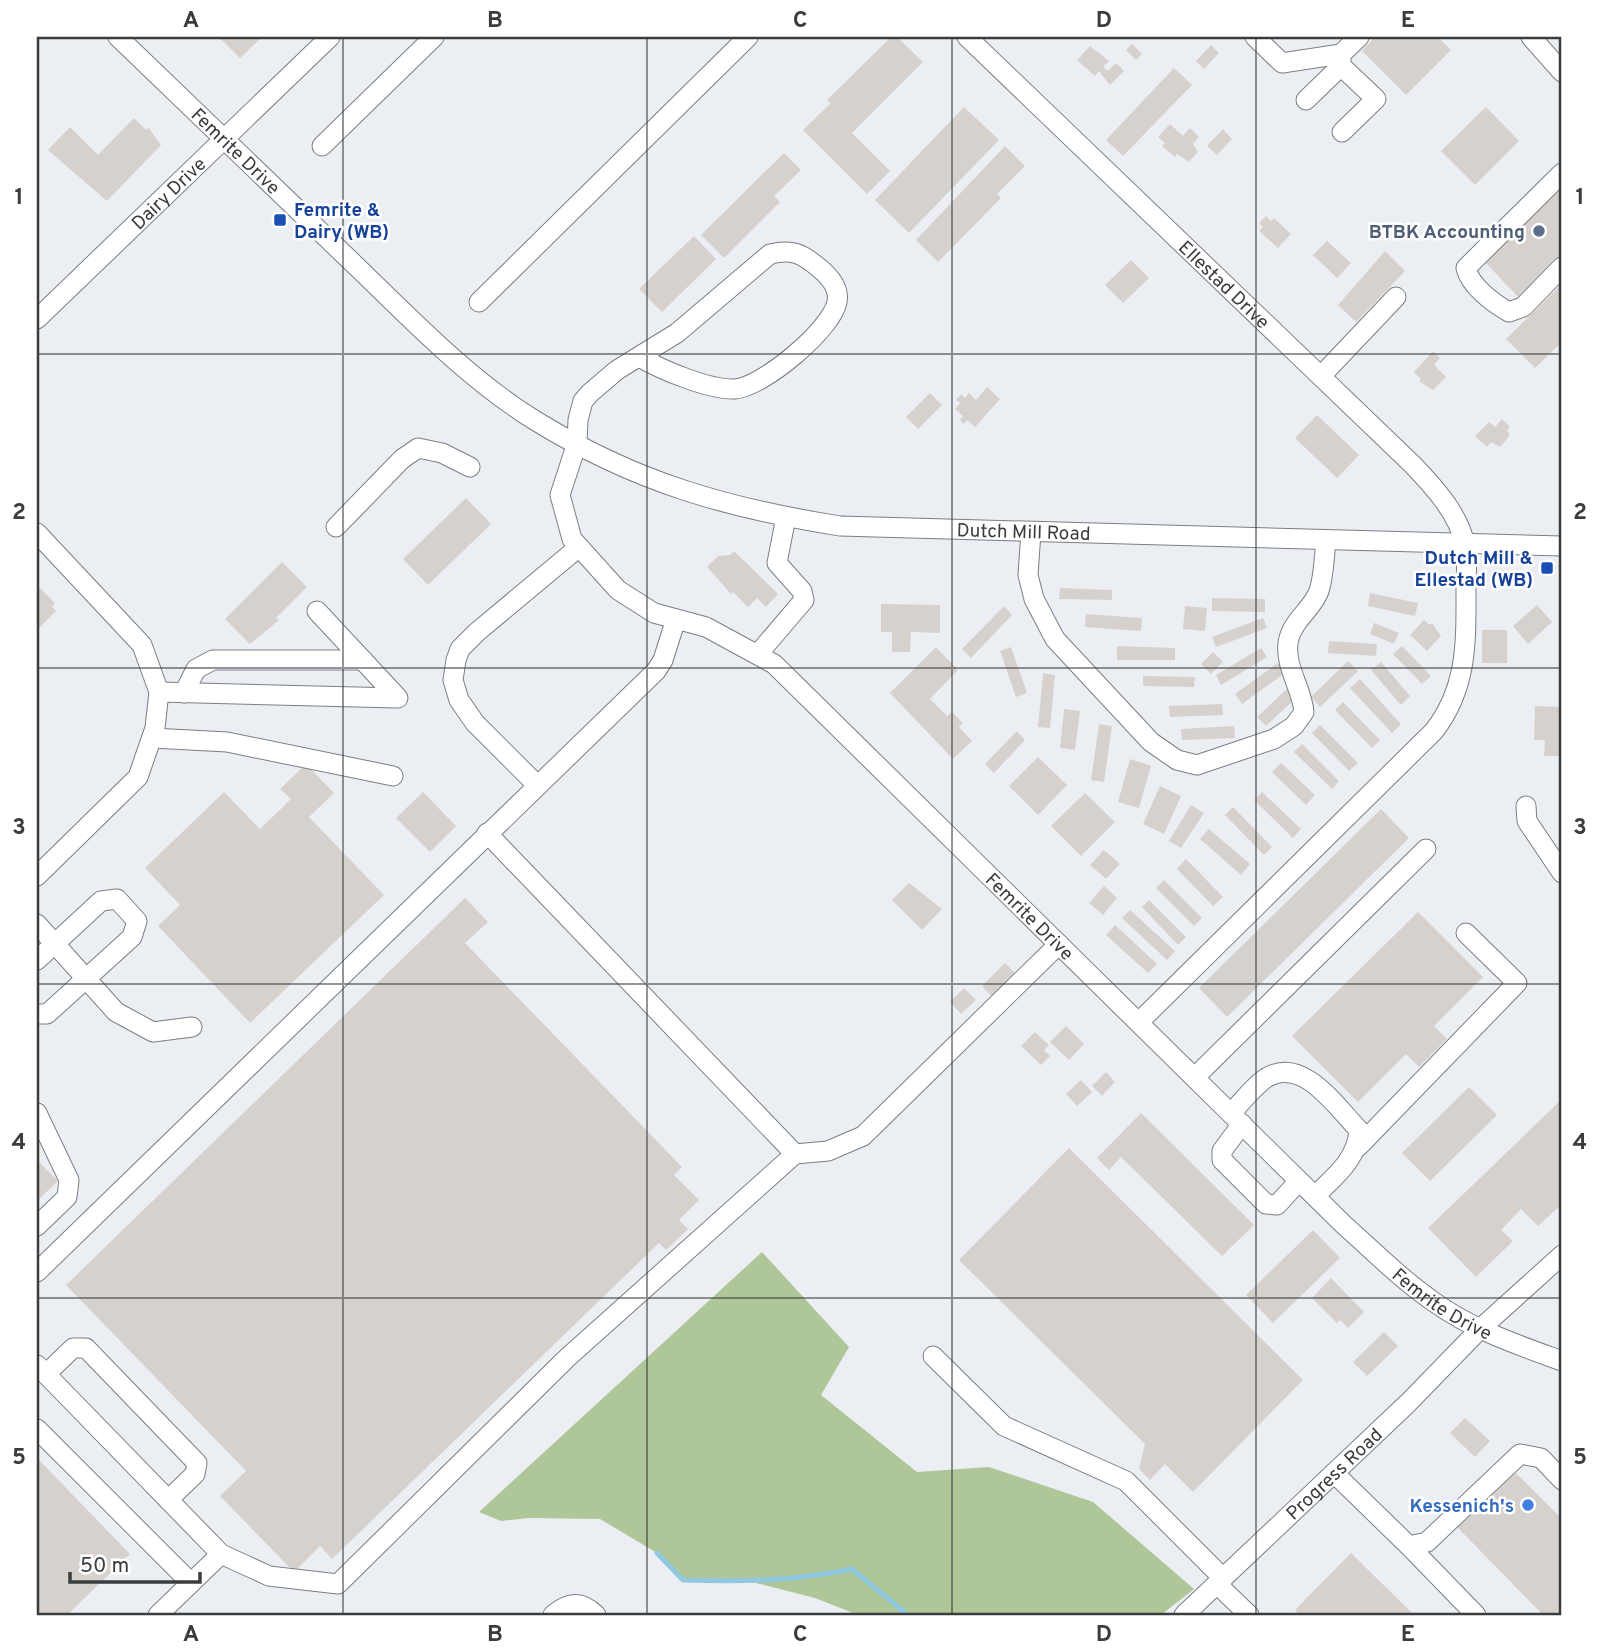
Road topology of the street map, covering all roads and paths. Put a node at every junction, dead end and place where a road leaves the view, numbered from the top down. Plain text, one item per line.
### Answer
1 (118, 37) edge
2 (330, 37) edge
3 (434, 37) edge
4 (748, 37) edge
5 (967, 37) edge
6 (1255, 37) edge
7 (1359, 37) edge
8 (1531, 37) edge
9 (1341, 60) junction
10 (1562, 72) edge
11 (1306, 100) dead end
12 (1342, 132) dead end
13 (224, 141) junction
14 (322, 146) dead end
15 (1562, 173) edge
16 (1562, 267) edge
17 (1396, 297) dead end
18 (479, 302) dead end
19 (37, 318) edge
20 (639, 357) junction
21 (1321, 376) junction
22 (511, 404) joint
23 (577, 443) junction
24 (470, 467) dead end
25 (786, 517) junction
26 (336, 527) dead end
27 (1031, 532) junction
28 (37, 533) edge
29 (1326, 541) junction
30 (1465, 544) junction
31 (1562, 546) edge
32 (579, 547) junction
33 (317, 611) dead end
34 (676, 619) junction
35 (758, 654) junction
36 (363, 660) junction
37 (159, 692) junction
38 (184, 693) junction
39 (152, 738) junction
40 (393, 776) dead end
41 (536, 784) junction
42 (1526, 806) dead end
43 (486, 833) junction
44 (1426, 849) dead end
45 (1562, 873) edge
46 (37, 876) edge
47 (37, 924) edge
48 (1466, 933) dead end
49 (55, 944) junction
50 (1059, 944) junction
51 (37, 960) edge
52 (86, 979) junction
53 (37, 1014) edge
54 (1139, 1021) junction
55 (192, 1027) dead end
56 (1195, 1077) junction
57 (37, 1113) edge
58 (1237, 1119) junction
59 (1358, 1147) junction
60 (796, 1154) junction
61 (1299, 1181) junction
62 (1315, 1196) junction
63 (37, 1226) edge
64 (1562, 1255) edge
65 (37, 1272) edge
66 (1480, 1329) junction
67 (933, 1356) dead end
68 (1562, 1361) edge
69 (41, 1370) edge
70 (37, 1429) edge
71 (1334, 1473) junction
72 (1562, 1480) edge
73 (168, 1500) junction
74 (1409, 1546) junction
75 (221, 1555) junction
76 (1220, 1581) junction
77 (191, 1583) junction
78 (158, 1615) edge
79 (553, 1615) edge
80 (596, 1615) edge
81 (1184, 1615) edge
82 (1249, 1615) edge
83 (1476, 1615) edge

1 - 13 street, Femrite Drive
2 - 13 street, Dairy Drive
3 - 14 street
4 - 18 street
5 - 21 street, Ellestad Drive
6 - 9 street
7 - 9 street
8 - 10 street
9 - 11 street
9 - 12 street
13 - 19 street, Dairy Drive
13 - 22 street, Femrite Drive
15 - 16 street
17 - 21 street
20 - 20 street, Femrite Drive
20 - 23 street, Femrite Drive
21 - 30 street, Ellestad Drive
22 - 23 street, Dutch Mill Road
23 - 25 street, Dutch Mill Road
23 - 32 street, Femrite Drive
24 - 26 street
25 - 27 street, Dutch Mill Road
25 - 35 street
27 - 29 street, Dutch Mill Road
27 - 29 street
28 - 37 street
29 - 30 street, Dutch Mill Road
30 - 31 street, Dutch Mill Road
30 - 54 street
32 - 34 street, Femrite Drive
32 - 41 street
33 - 36 street
34 - 35 street, Femrite Drive
34 - 41 street
35 - 50 street, Femrite Drive
36 - 38 street
36 - 38 street
37 - 38 street
37 - 39 street
39 - 40 street
39 - 46 street
41 - 43 street
42 - 45 street
43 - 60 street
43 - 65 street
44 - 56 street
47 - 49 street
48 - 59 street
49 - 51 street
49 - 52 street
49 - 52 street
50 - 54 street, Femrite Drive
50 - 60 street
52 - 53 street
52 - 55 street
54 - 56 street, Femrite Drive
56 - 58 street, Femrite Drive
57 - 63 street
58 - 59 street
58 - 61 street, Femrite Drive
58 - 61 street
59 - 62 street
60 - 75 street
61 - 62 street, Femrite Drive
62 - 66 street, Femrite Drive
64 - 66 street, Progress Road
66 - 68 street, Femrite Drive
66 - 71 street, Progress Road
67 - 76 street
69 - 73 street
69 - 73 street
70 - 77 street
71 - 74 street
71 - 76 street, Progress Road
72 - 74 street
73 - 75 street
74 - 83 street
75 - 77 street
76 - 81 street, Progress Road
76 - 82 street
77 - 78 street
79 - 80 street

